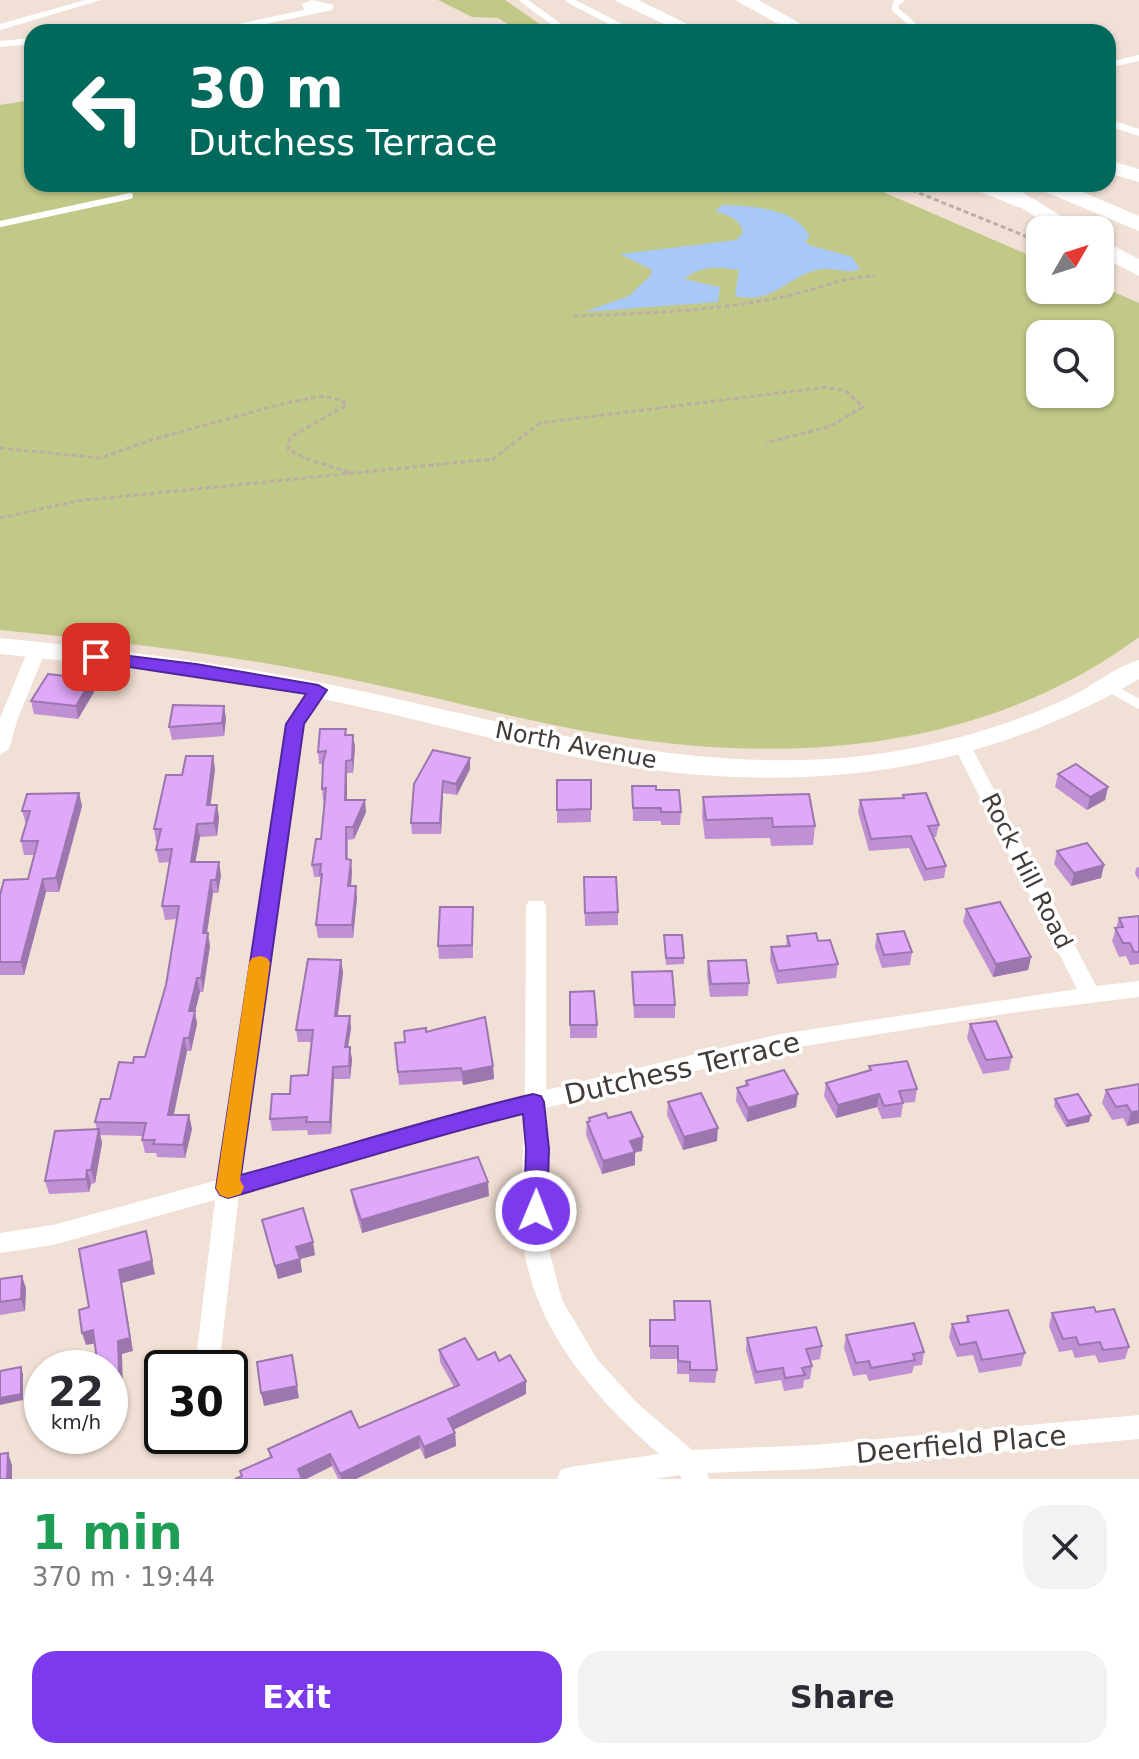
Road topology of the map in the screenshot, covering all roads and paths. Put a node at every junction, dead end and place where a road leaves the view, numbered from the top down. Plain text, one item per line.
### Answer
1 (96, 0) edge
2 (523, 0) edge
3 (569, 0) edge
4 (623, 0) edge
5 (733, 0) edge
6 (744, 0) edge
7 (901, 0) edge
8 (312, 11) dead end
9 (651, 13) junction
10 (252, 24) edge
11 (556, 24) edge
12 (616, 24) edge
13 (671, 24) edge
14 (676, 24) edge
15 (779, 24) edge
16 (791, 24) edge
17 (912, 24) edge
18 (0, 27) edge
19 (24, 42) edge
20 (0, 44) edge
21 (1139, 58) edge
22 (1116, 63) edge
23 (1116, 125) edge
24 (1139, 133) edge
25 (1116, 169) edge
26 (1139, 176) edge
27 (917, 192) edge
28 (989, 192) edge
29 (1008, 192) edge
30 (1065, 192) edge
31 (1106, 192) edge
32 (130, 196) dead end
33 (1139, 208) edge
34 (1048, 216) joint
35 (0, 224) edge
36 (1139, 224) edge
37 (1026, 236) edge
38 (1114, 254) edge
39 (1139, 269) edge
40 (875, 276) dead end
41 (573, 316) dead end
42 (765, 443) dead end
43 (0, 448) edge
44 (354, 474) junction
45 (0, 518) edge
46 (0, 646) edge
47 (37, 650) junction
48 (1139, 668) edge
49 (1109, 687) junction
50 (318, 690) junction
51 (1139, 704) edge
52 (963, 746) junction
53 (0, 749) edge
54 (536, 906) dead end
55 (1139, 989) edge
56 (1091, 996) junction
57 (533, 1102) junction
58 (228, 1188) junction
59 (0, 1243) edge
60 (209, 1350) edge
61 (1139, 1427) edge
62 (691, 1471) edge
63 (570, 1479) edge

1 - 18 street
2 - 11 lane
3 - 12 lane
4 - 9 highway
5 - 15 highway
6 - 16 highway
7 - 17 lane
8 - 10 street
9 - 13 highway
9 - 14 highway
19 - 20 street
21 - 22 street
23 - 24 street
25 - 26 highway
27 - 37 path
28 - 34 lane
29 - 34 highway
30 - 36 highway
31 - 33 highway
32 - 35 lane
38 - 39 highway
40 - 41 path
42 - 44 path
43 - 44 path
44 - 45 path
46 - 47 main road, North Avenue
47 - 50 main road, North Avenue
47 - 53 street
48 - 49 main road, North Avenue
49 - 51 lane
49 - 52 main road, North Avenue
50 - 52 main road, North Avenue
50 - 58 street
52 - 56 street, Rock Hill Road
54 - 57 street
55 - 56 street, Dutchess Terrace
56 - 57 street, Dutchess Terrace
57 - 58 street, Dutchess Terrace
57 - 62 street
58 - 59 street, Dutchess Terrace
58 - 60 street
61 - 62 street, Deerfield Place
62 - 63 street, Deerfield Place

